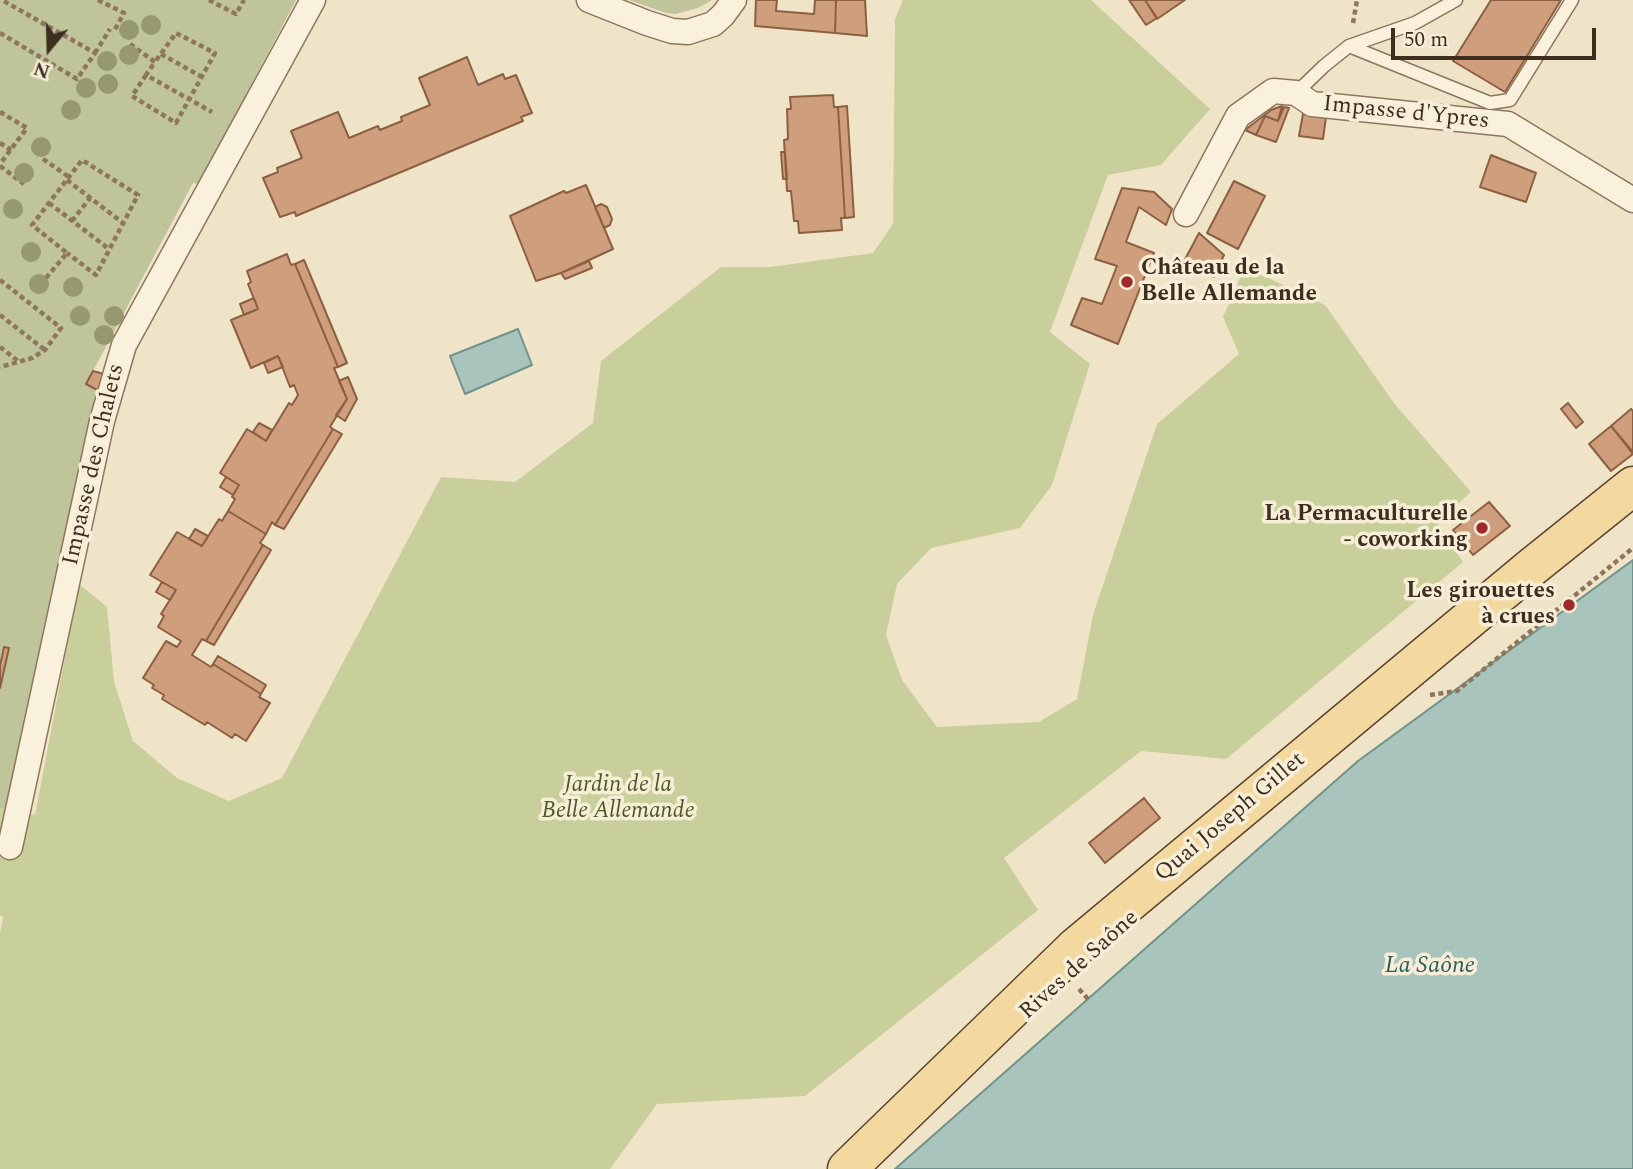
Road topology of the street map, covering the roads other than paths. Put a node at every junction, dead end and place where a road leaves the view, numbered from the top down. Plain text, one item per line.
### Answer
1 (313, 0) edge
2 (589, 0) edge
3 (734, 0) edge
4 (1456, 0) edge
5 (1572, 0) edge
6 (1349, 46) junction
7 (1296, 93) junction
8 (1633, 200) edge
9 (1186, 214) dead end
10 (1633, 486) edge
11 (10, 847) dead end
12 (847, 1169) edge

1 - 11 street, Impasse des Chalets
2 - 3 street
4 - 6 lane
5 - 6 lane
6 - 7 lane
7 - 8 street, Impasse d'Ypres
7 - 9 street, Impasse d'Ypres
10 - 12 main road, Quai Joseph Gillet

